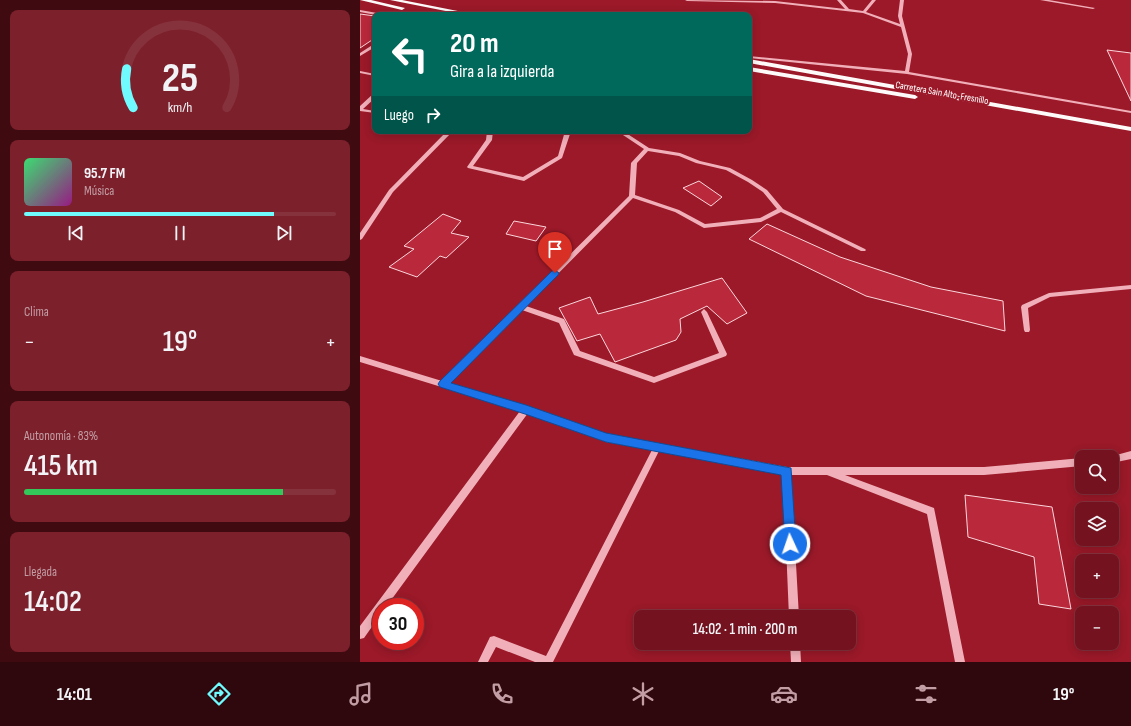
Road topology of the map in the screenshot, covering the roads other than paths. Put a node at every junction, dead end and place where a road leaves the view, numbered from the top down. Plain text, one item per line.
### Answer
1 (363, 0) edge
2 (393, 0) edge
3 (687, 0) edge
4 (804, 0) edge
5 (839, 0) edge
6 (874, 0) edge
7 (902, 0) edge
8 (1042, 0) edge
9 (803, 6) junction
10 (1093, 8) dead end
11 (848, 10) junction
12 (360, 11) edge
13 (424, 12) edge
14 (459, 12) edge
15 (864, 12) junction
16 (372, 13) edge
17 (902, 26) junction
18 (372, 47) edge
19 (360, 55) edge
20 (752, 57) edge
21 (752, 62) edge
22 (752, 70) edge
23 (360, 72) edge
24 (907, 73) junction
25 (372, 74) edge
26 (372, 97) edge
27 (363, 104) edge
28 (360, 110) edge
29 (372, 112) edge
30 (1131, 112) edge
31 (1131, 129) edge
32 (447, 134) edge
33 (490, 134) edge
34 (567, 134) edge
35 (624, 134) edge
36 (1131, 135) edge
37 (647, 149) junction
38 (632, 196) junction
39 (781, 210) junction
40 (360, 238) edge
41 (863, 250) dead end
42 (1131, 287) edge
43 (522, 307) junction
44 (704, 312) dead end
45 (1027, 330) dead end
46 (360, 359) edge
47 (443, 384) junction
48 (526, 409) junction
49 (657, 448) junction
50 (1131, 455) edge
51 (1119, 458) edge
52 (1075, 463) edge
53 (787, 471) junction
54 (826, 471) junction
55 (794, 610) edge
56 (360, 634) edge
57 (795, 650) edge
58 (483, 662) edge
59 (548, 662) edge
60 (796, 662) edge
61 (960, 662) edge

1 - 13 main road
2 - 14 main road
3 - 9 street
4 - 9 street
5 - 11 street
6 - 15 street
7 - 17 street
8 - 10 street
9 - 11 street
11 - 15 street
12 - 16 street
15 - 17 street
17 - 24 street
18 - 19 street
20 - 24 street
21 - 31 main road
22 - 36 main road, Carretera Sain Alto-Fresnillo
23 - 25 street
24 - 30 street
26 - 27 street
27 - 28 street
28 - 29 street
32 - 40 street
33 - 34 street
35 - 37 street
37 - 38 street
37 - 39 street
38 - 39 street
38 - 43 street
39 - 41 street
42 - 45 street
43 - 44 street
43 - 47 street
46 - 47 street
47 - 48 street
48 - 49 street
48 - 56 street
49 - 53 street
49 - 59 street
50 - 51 street
52 - 54 street
53 - 54 street
53 - 55 street
54 - 61 street
57 - 60 street
58 - 59 street

